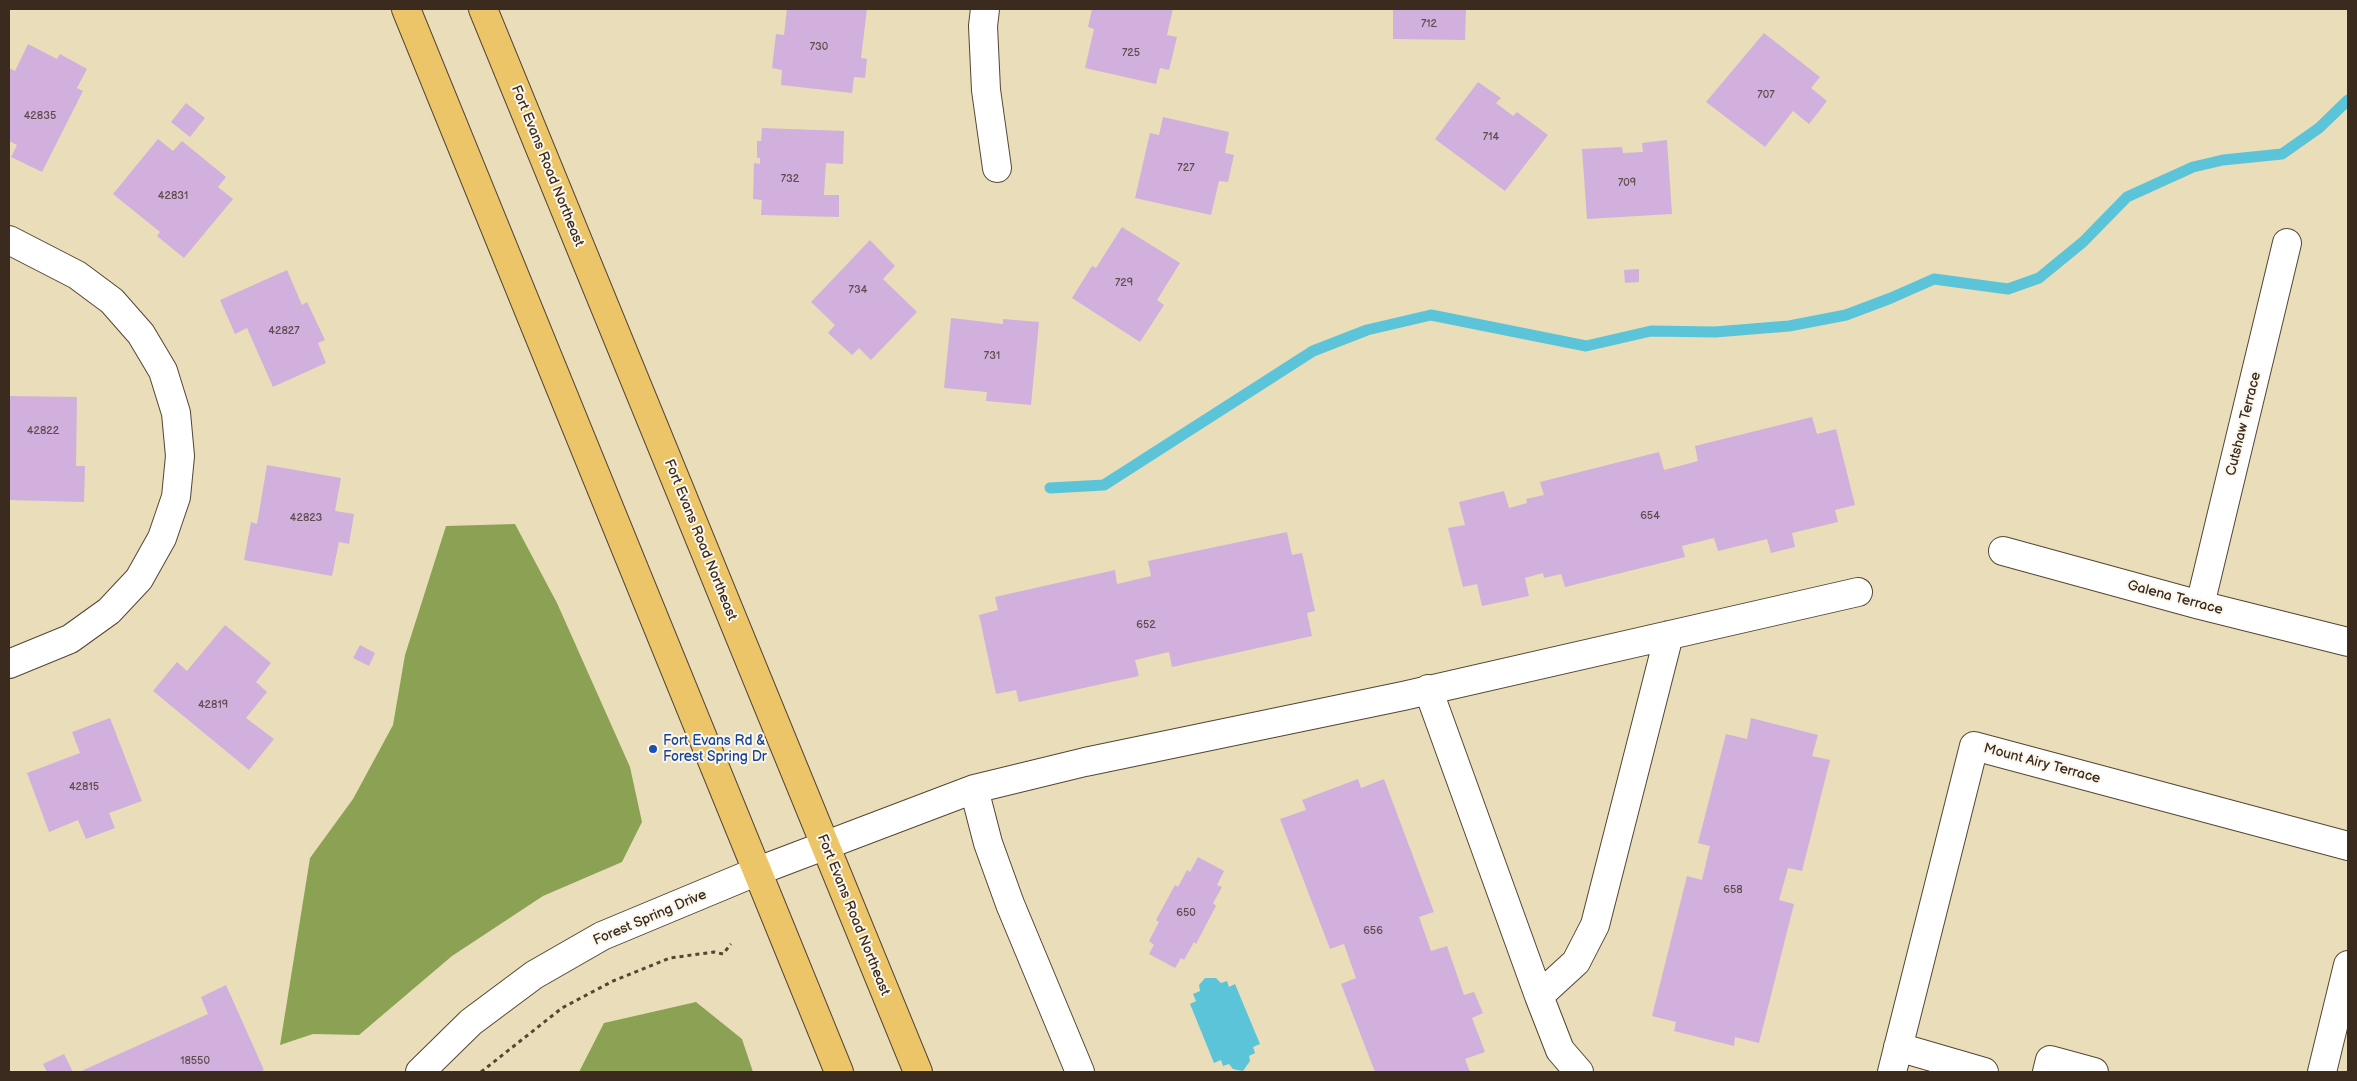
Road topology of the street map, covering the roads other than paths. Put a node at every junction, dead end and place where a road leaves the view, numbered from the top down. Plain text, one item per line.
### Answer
1 (406, 9) edge
2 (483, 9) edge
3 (985, 9) edge
4 (996, 168) dead end
5 (9, 240) edge
6 (2287, 243) dead end
7 (2003, 551) dead end
8 (1858, 592) dead end
9 (2200, 605) junction
10 (1669, 635) junction
11 (2348, 642) edge
12 (9, 664) edge
13 (1428, 689) junction
14 (974, 788) junction
15 (825, 845) junction
16 (2348, 846) edge
17 (758, 872) junction
18 (2348, 966) edge
19 (1539, 996) junction
20 (1895, 1060) edge
21 (420, 1072) edge
22 (840, 1072) edge
23 (918, 1072) edge
24 (1080, 1072) edge
25 (1579, 1072) edge
26 (1984, 1072) edge
27 (2047, 1072) edge
28 (2094, 1072) edge
29 (2322, 1072) edge

1 - 17 main road
2 - 15 main road, Fort Evans Road Northeast
3 - 4 street
5 - 12 street
6 - 9 street, Cutshaw Terrace
7 - 9 street, Galena Terrace
8 - 10 street, Forest Spring Drive
9 - 11 street, Galena Terrace
10 - 13 street, Forest Spring Drive
10 - 19 street
13 - 14 street, Forest Spring Drive
13 - 19 street
14 - 15 street, Forest Spring Drive
14 - 24 street
15 - 17 street, Forest Spring Drive
15 - 23 main road, Fort Evans Road Northeast
16 - 20 street, Mount Airy Terrace
17 - 21 street, Forest Spring Drive
17 - 22 main road
18 - 29 street
19 - 25 street
20 - 26 street
27 - 28 street

